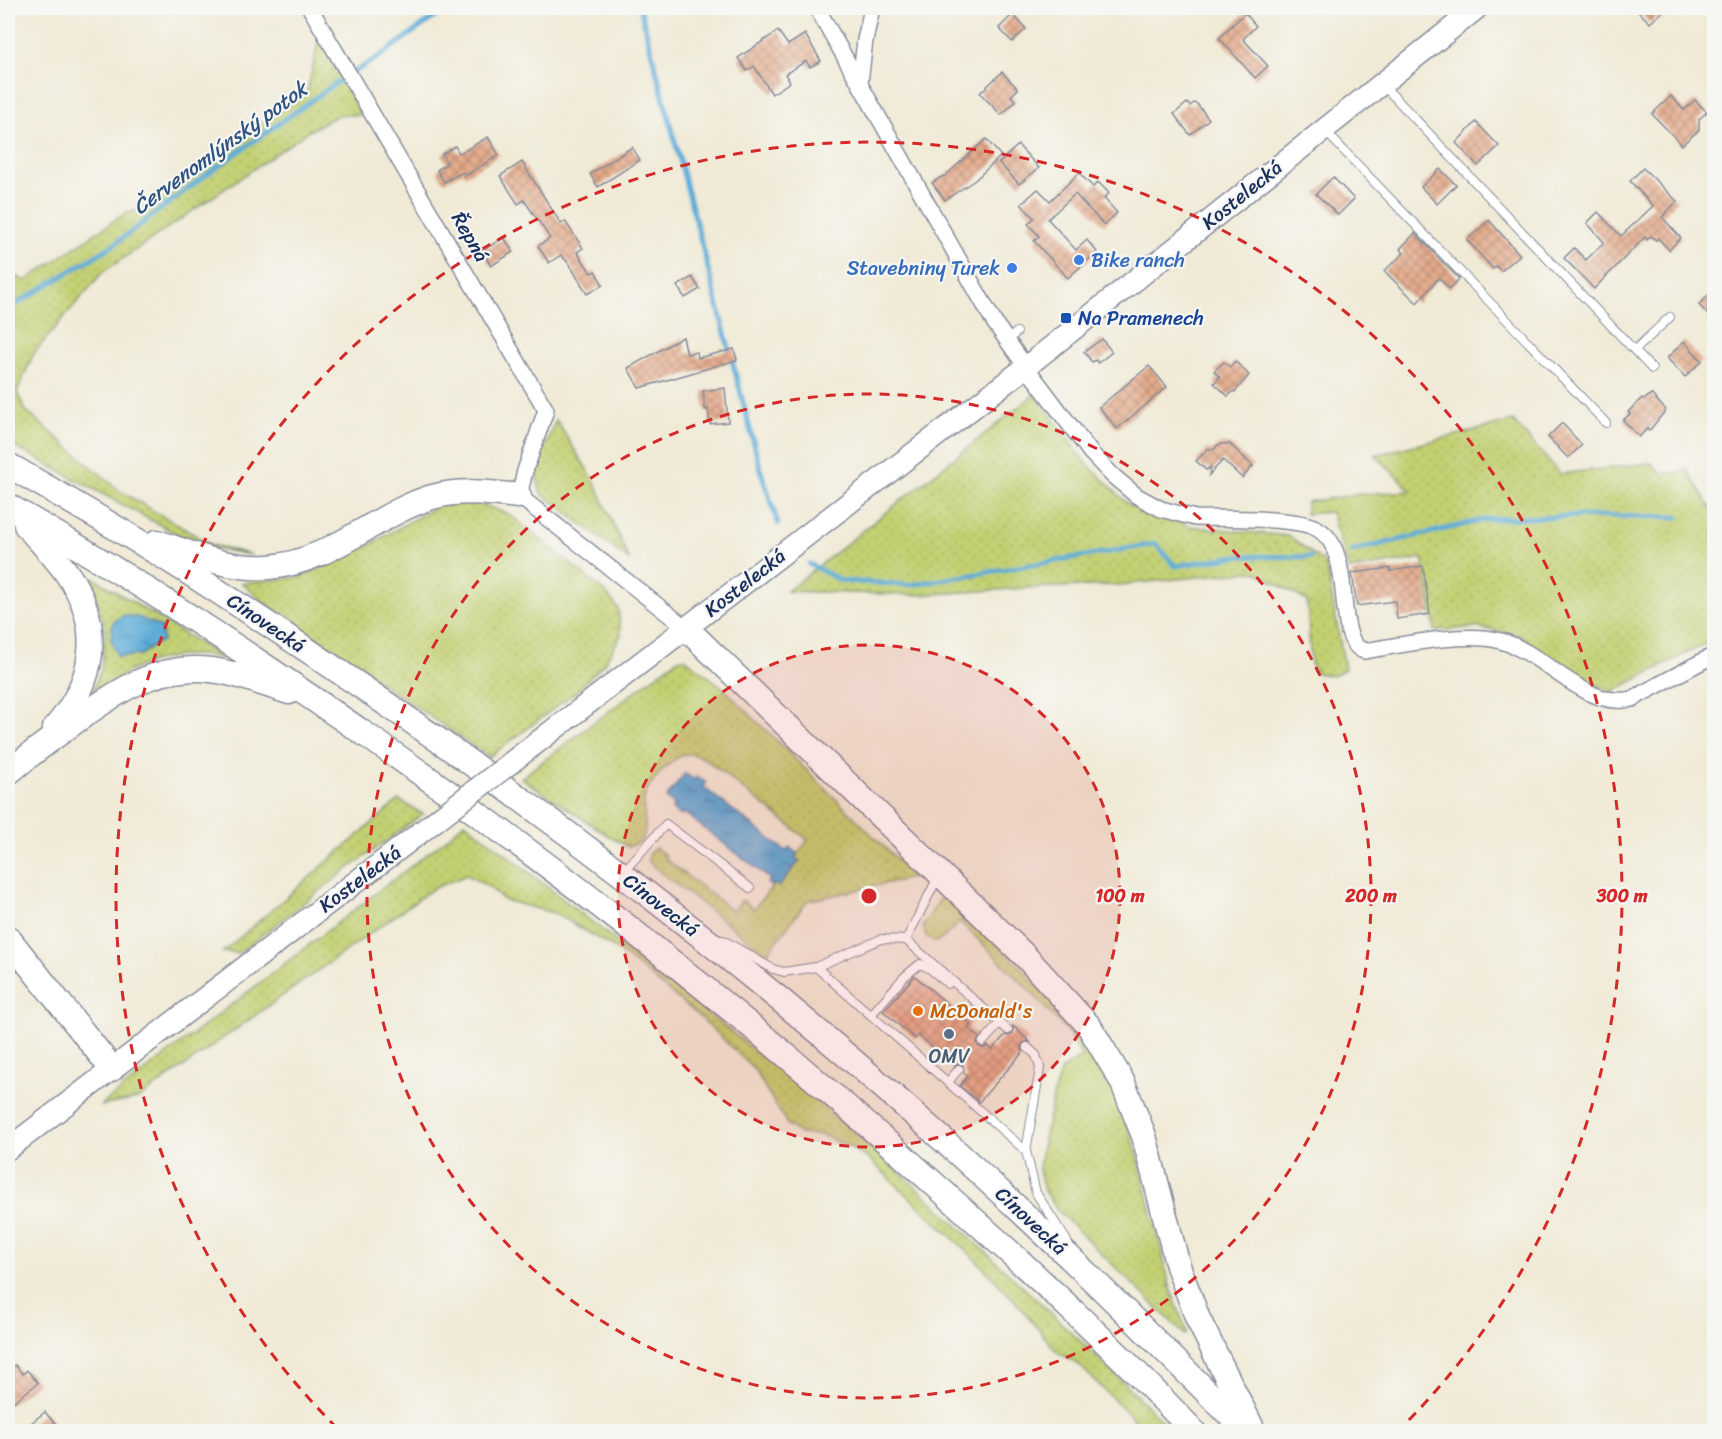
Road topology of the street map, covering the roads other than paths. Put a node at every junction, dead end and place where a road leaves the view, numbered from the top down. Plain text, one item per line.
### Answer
1 (310, 8) edge
2 (817, 8) edge
3 (872, 8) edge
4 (1477, 8) edge
5 (860, 83) junction
6 (1382, 84) junction
7 (1324, 130) junction
8 (1670, 317) dead end
9 (1635, 350) junction
10 (1026, 367) junction
11 (1652, 369) dead end
12 (1606, 423) dead end
13 (8, 465) edge
14 (519, 496) junction
15 (10, 508) edge
16 (118, 529) junction
17 (686, 628) junction
18 (1714, 655) edge
19 (318, 702) junction
20 (36, 750) junction
21 (8, 773) edge
22 (940, 873) junction
23 (621, 874) junction
24 (750, 888) dead end
25 (657, 902) junction
26 (8, 938) edge
27 (906, 940) junction
28 (816, 967) junction
29 (981, 1007) junction
30 (871, 1015) junction
31 (1000, 1023) junction
32 (1008, 1030) dead end
33 (983, 1042) dead end
34 (1027, 1047) dead end
35 (112, 1069) junction
36 (959, 1069) dead end
37 (948, 1082) junction
38 (8, 1149) edge
39 (1026, 1151) junction
40 (1089, 1275) junction
41 (1194, 1431) edge
42 (1247, 1431) edge
43 (1254, 1431) edge

1 - 14 street, Řepná
2 - 5 street
3 - 5 street
4 - 6 main road, Kostelecká
5 - 10 street
6 - 7 main road, Kostelecká
6 - 9 lane
7 - 10 main road, Kostelecká
7 - 12 lane
8 - 9 lane
9 - 11 lane
10 - 17 main road, Kostelecká
10 - 18 street
13 - 16 highway, Cínovecká
14 - 16 highway
14 - 17 street
15 - 19 highway, Cínovecká
15 - 20 highway
16 - 23 highway, Cínovecká
17 - 22 highway
17 - 35 main road, Kostelecká, bridge
19 - 20 highway
19 - 41 highway, Cínovecká
20 - 21 highway
22 - 27 lane
22 - 43 highway
23 - 24 lane
23 - 25 highway, Cínovecká
25 - 28 lane
25 - 40 highway, Cínovecká
26 - 35 highway
27 - 28 lane
27 - 29 lane
28 - 30 lane
29 - 30 lane
29 - 31 lane
30 - 37 lane
31 - 32 lane
31 - 33 lane
34 - 39 lane
35 - 38 main road, Kostelecká
36 - 37 lane
37 - 39 lane
39 - 40 lane
40 - 42 highway, Cínovecká

